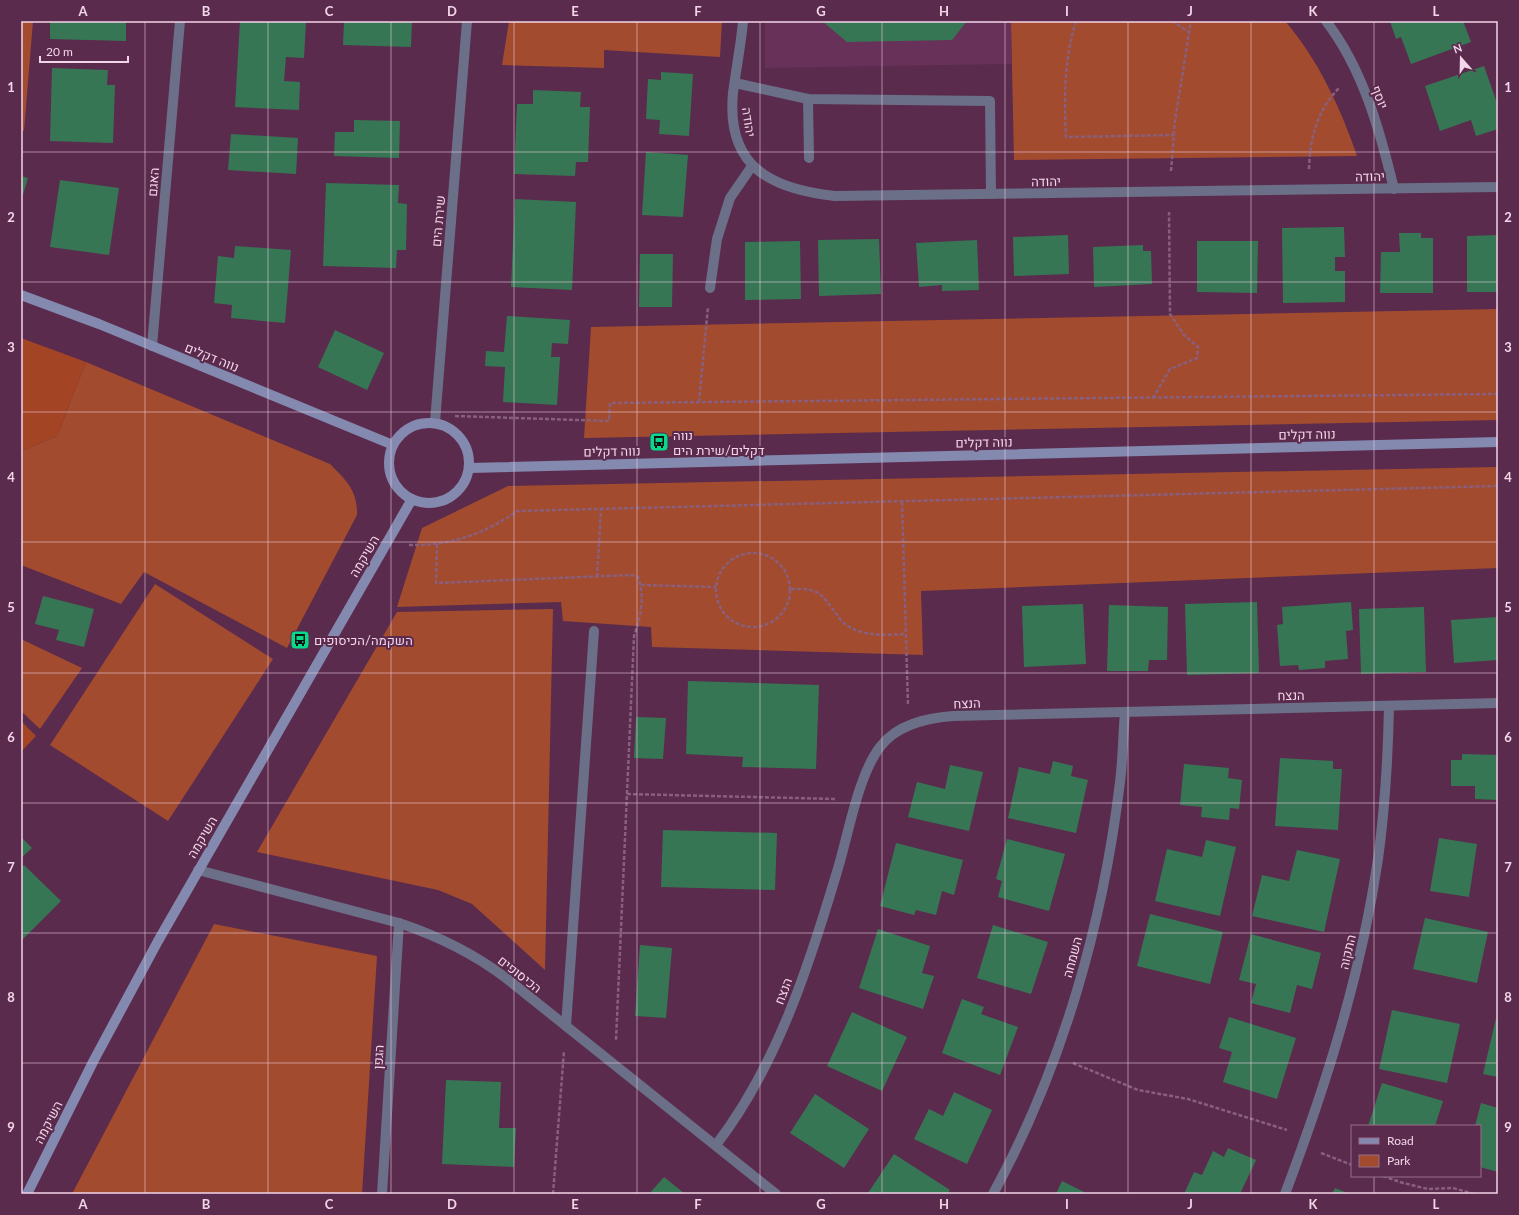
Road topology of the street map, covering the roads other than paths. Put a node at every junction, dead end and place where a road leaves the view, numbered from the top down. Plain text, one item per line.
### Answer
1 (180, 21) edge
2 (467, 21) edge
3 (743, 21) edge
4 (1326, 21) edge
5 (735, 83) junction
6 (808, 100) junction
7 (809, 158) dead end
8 (752, 166) junction
9 (1498, 187) edge
10 (1394, 189) junction
11 (991, 194) junction
12 (710, 288) road end
13 (21, 295) edge
14 (152, 346) junction
15 (435, 419) junction
16 (1498, 442) edge
17 (393, 445) junction
18 (470, 468) junction
19 (412, 499) junction
20 (594, 631) dead end
21 (1498, 703) edge
22 (1389, 706) junction
23 (1125, 712) junction
24 (198, 870) junction
25 (399, 923) junction
26 (566, 1026) junction
27 (716, 1145) junction
28 (27, 1194) edge
29 (382, 1194) edge
30 (776, 1194) edge
31 (993, 1194) edge
32 (1285, 1194) edge

1 - 14 street, האגם
2 - 15 street, שירת הים
3 - 5 street, יהודה
4 - 10 street, יוסף
5 - 6 street
5 - 8 street, יהודה
6 - 7 street
6 - 11 street
8 - 11 street, יהודה
8 - 12 street
9 - 10 street, יהודה
10 - 11 street, יהודה
13 - 14 street, נווה דקלים
14 - 17 street, נווה דקלים
15 - 17 street
15 - 18 street
16 - 18 street, נווה דקלים
17 - 19 street
18 - 19 street
19 - 24 street, השיקמה
20 - 26 street
21 - 22 street, הנצח
22 - 23 street, הנצח
22 - 32 street, התקוה
23 - 27 street, הנצח
23 - 31 street, השמחה
24 - 25 street, הכיסופים
24 - 28 street, השיקמה
25 - 26 street, הכיסופים
25 - 29 street, הגפן
26 - 27 street, הכיסופים
27 - 30 street, הכיסופים

